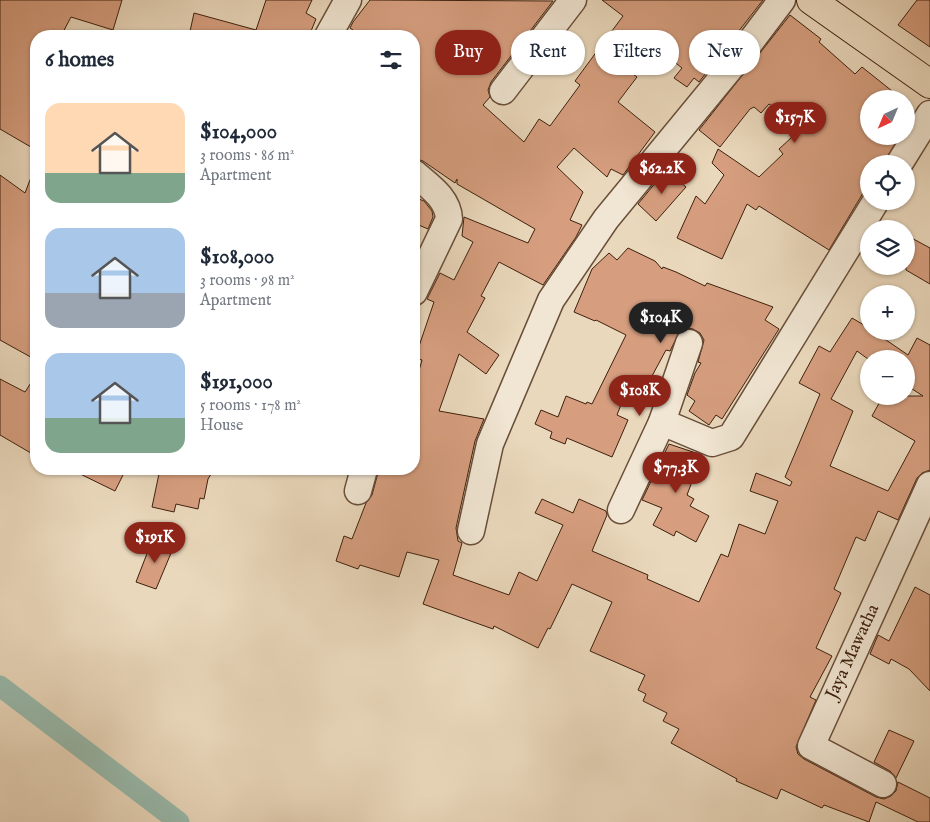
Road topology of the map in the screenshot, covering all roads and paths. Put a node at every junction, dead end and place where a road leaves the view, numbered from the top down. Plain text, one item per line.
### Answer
1 (348, 0) edge
2 (572, 0) edge
3 (782, 0) edge
4 (811, 0) edge
5 (331, 30) edge
6 (930, 84) edge
7 (503, 91) dead end
8 (930, 114) edge
9 (905, 155) edge
10 (420, 178) edge
11 (870, 210) edge
12 (420, 279) edge
13 (690, 343) dead end
14 (662, 422) junction
15 (930, 485) edge
16 (622, 510) dead end
17 (471, 531) dead end
18 (883, 784) dead end

1 - 5 street
2 - 7 street
3 - 17 street
4 - 6 main road
8 - 9 street
10 - 12 street
11 - 14 street
13 - 14 street
14 - 16 street
15 - 18 street, Jaya Mawatha

